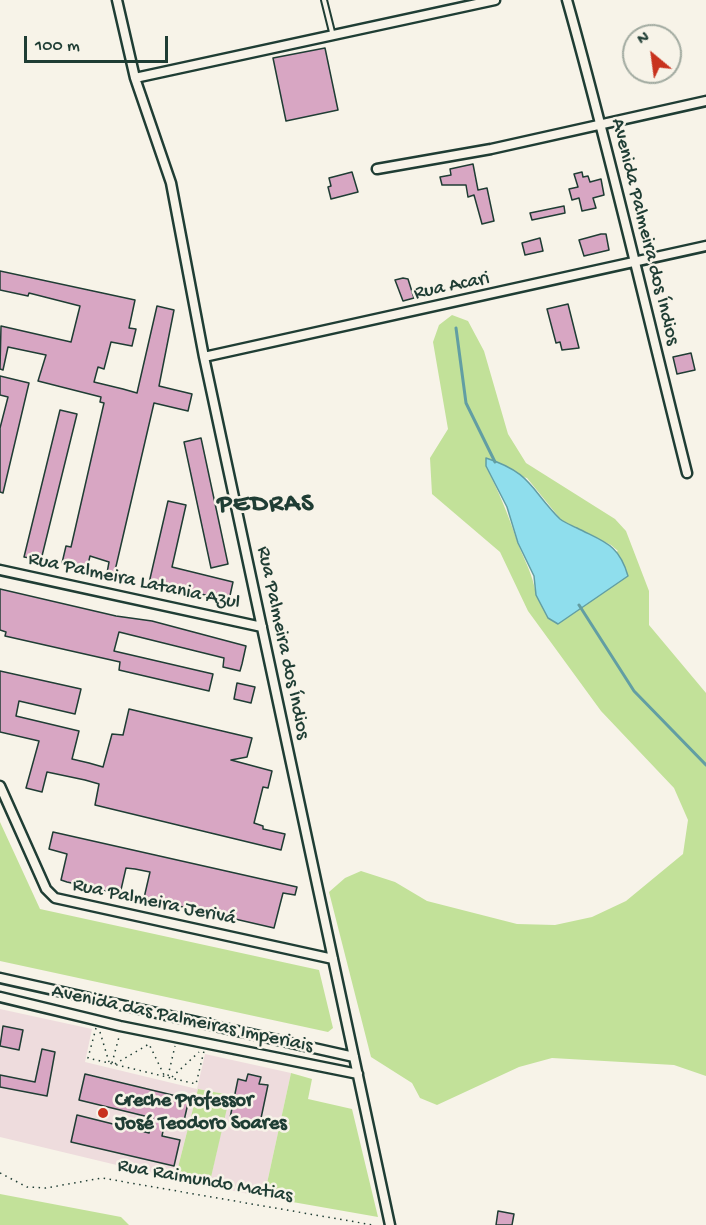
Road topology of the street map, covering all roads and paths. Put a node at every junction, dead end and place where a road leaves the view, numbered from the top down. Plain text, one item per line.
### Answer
1 (117, 0) edge
2 (324, 0) edge
3 (495, 0) edge
4 (567, 0) edge
5 (333, 37) junction
6 (135, 78) junction
7 (706, 101) edge
8 (602, 126) junction
9 (377, 169) dead end
10 (706, 246) edge
11 (633, 263) junction
12 (204, 357) junction
13 (687, 473) dead end
14 (0, 570) edge
15 (262, 627) junction
16 (0, 786) edge
17 (333, 959) junction
18 (0, 978) edge
19 (0, 997) edge
20 (119, 1037) dead end
21 (176, 1045) dead end
22 (354, 1057) junction
23 (112, 1064) junction
24 (358, 1074) junction
25 (168, 1077) junction
26 (0, 1173) edge
27 (373, 1225) edge
28 (390, 1225) edge

1 - 6 street, Rua Palmeira dos Índios
2 - 5 lane
3 - 5 street
4 - 8 street, Avenida Palmeira dos Índios
5 - 6 street
6 - 12 street, Rua Palmeira dos Índios
7 - 8 street
8 - 9 street
8 - 11 street, Avenida Palmeira dos Índios
10 - 11 street, Rua Acari
11 - 12 street, Rua Acari
11 - 13 street, Avenida Palmeira dos Índios
12 - 15 street, Rua Palmeira dos Índios
14 - 15 street, Rua Palmeira Latania Azul
15 - 17 street, Rua Palmeira dos Índios
16 - 17 street, Rua Palmeira Jerivá
17 - 22 street, Rua Palmeira dos Índios
18 - 22 street, Avenida das Palmeiras Imperiais
19 - 24 street, Avenida das Palmeiras Imperiais
20 - 23 path
21 - 25 path
22 - 24 street, Rua Palmeira dos Índios
23 - 23 path
23 - 25 path
23 - 25 path
24 - 28 street, Rua Palmeira dos Índios
25 - 25 path
26 - 27 path, Rua Raimundo Matias

